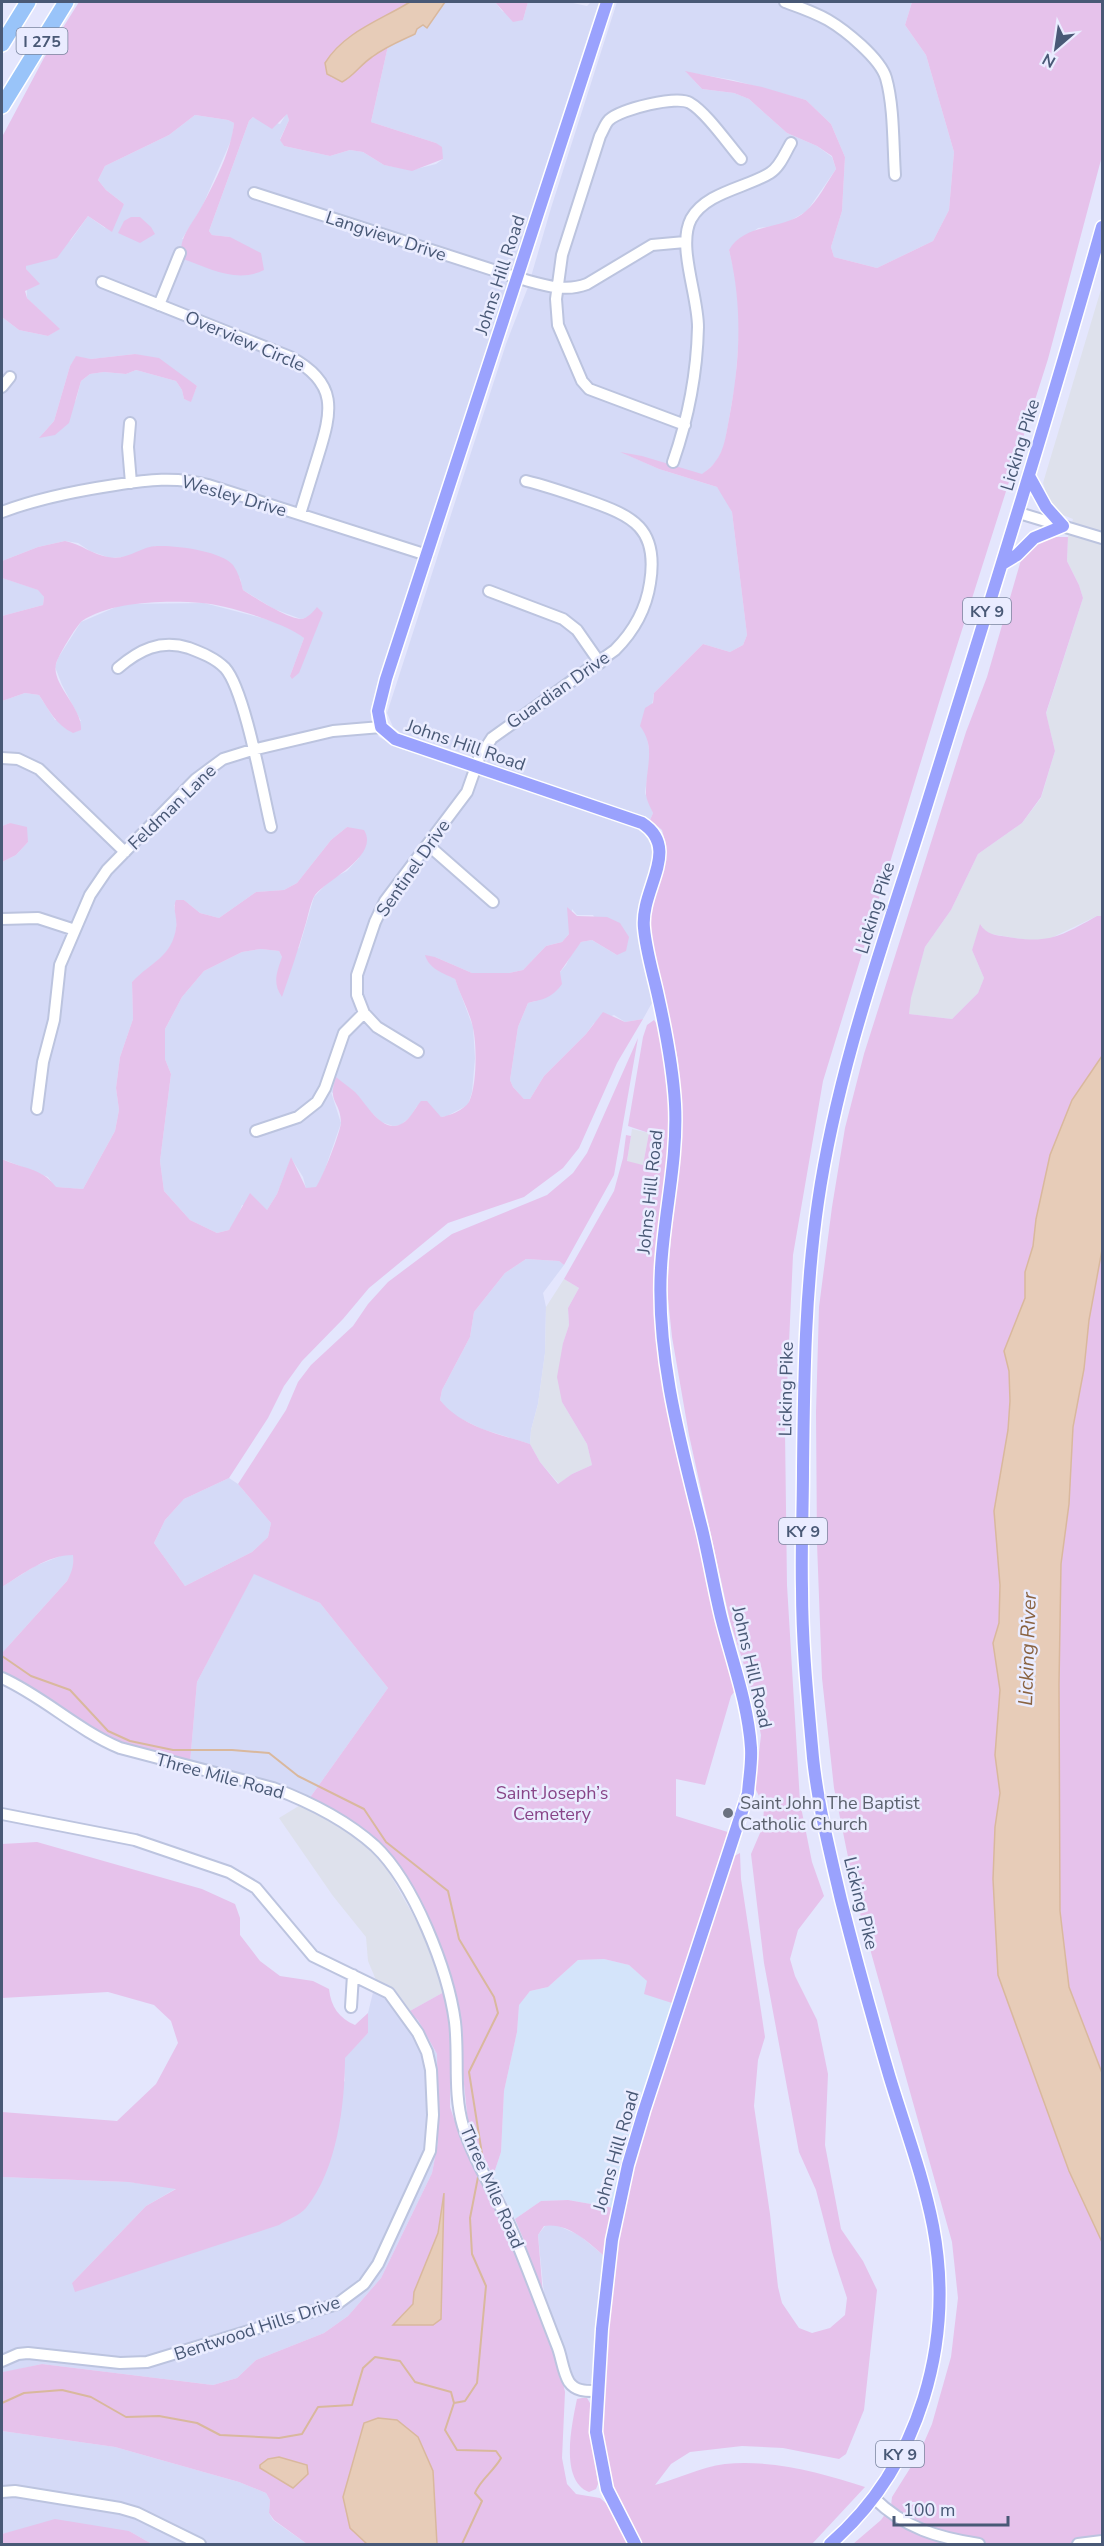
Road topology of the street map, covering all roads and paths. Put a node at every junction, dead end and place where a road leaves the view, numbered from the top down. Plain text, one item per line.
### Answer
1 (28, 2) edge
2 (66, 2) edge
3 (607, 2) edge
4 (785, 2) edge
5 (2, 44) edge
6 (2, 106) edge
7 (791, 143) dead end
8 (741, 159) dead end
9 (895, 175) dead end
10 (254, 193) dead end
11 (1102, 227) edge
12 (685, 242) junction
13 (180, 253) dead end
14 (518, 278) junction
15 (102, 282) dead end
16 (558, 288) junction
17 (159, 305) junction
18 (10, 377) dead end
19 (2, 387) edge
20 (130, 423) dead end
21 (685, 425) junction
22 (673, 462) dead end
23 (1029, 476) junction
24 (526, 481) dead end
25 (131, 483) junction
26 (2, 512) edge
27 (1019, 513) junction
28 (300, 514) junction
29 (1063, 526) junction
30 (1102, 538) edge
31 (427, 555) junction
32 (1002, 564) junction
33 (489, 591) dead end
34 (600, 663) junction
35 (118, 668) dead end
36 (381, 727) junction
37 (252, 750) junction
38 (2, 758) edge
39 (475, 766) junction
40 (271, 828) dead end
41 (428, 845) junction
42 (124, 852) junction
43 (494, 902) dead end
44 (2, 919) edge
45 (75, 930) junction
46 (364, 1013) junction
47 (418, 1052) dead end
48 (37, 1108) dead end
49 (256, 1131) dead end
50 (2, 1678) edge
51 (2, 1814) edge
52 (353, 1975) junction
53 (351, 2007) dead end
54 (2, 2361) edge
55 (598, 2391) junction
56 (2, 2492) edge
57 (874, 2498) junction
58 (1102, 2541) edge
59 (201, 2544) edge
60 (635, 2544) edge
61 (830, 2544) edge
62 (980, 2544) edge
63 (1078, 2544) edge

1 - 5 highway, I 275
2 - 6 highway, I 275
3 - 14 main road, Johns Hill Road
4 - 9 street
7 - 12 street
8 - 16 street
10 - 14 street, Langview Drive
11 - 23 main road, Licking Pike / KY 9
12 - 16 street
12 - 21 street
13 - 17 street
14 - 16 street, Langview Drive
14 - 31 main road, Johns Hill Road
15 - 17 street, Overview Circle
16 - 21 street
17 - 28 street, Overview Circle
18 - 19 street
20 - 25 street
21 - 22 street
23 - 27 main road, Licking Pike / KY 9
23 - 29 main road
24 - 34 street, Guardian Drive
25 - 26 street, Wesley Drive
25 - 28 street, Wesley Drive
27 - 29 street
27 - 32 main road, Licking Pike / KY 9
28 - 31 street, Wesley Drive
29 - 30 street
29 - 32 main road
31 - 36 main road, Johns Hill Road
32 - 57 main road, Licking Pike / KY 9
33 - 34 street
34 - 39 street, Guardian Drive
35 - 37 street
36 - 37 street, Feldman Lane
36 - 39 main road, Johns Hill Road
37 - 40 street
37 - 42 street, Feldman Lane
38 - 42 street
39 - 41 street, Sentinel Drive
39 - 55 main road, Johns Hill Road
41 - 43 street
41 - 46 street, Sentinel Drive
42 - 45 street, Feldman Lane
44 - 45 street
45 - 48 street, Feldman Lane
46 - 47 street
46 - 49 street
50 - 55 street, Three Mile Road
51 - 52 street, Bentwood Hills Drive
52 - 53 street
52 - 54 street, Bentwood Hills Drive
55 - 60 main road, Johns Hill Road
56 - 59 street
57 - 61 main road, Licking Pike / KY 9
57 - 62 street
58 - 63 street

